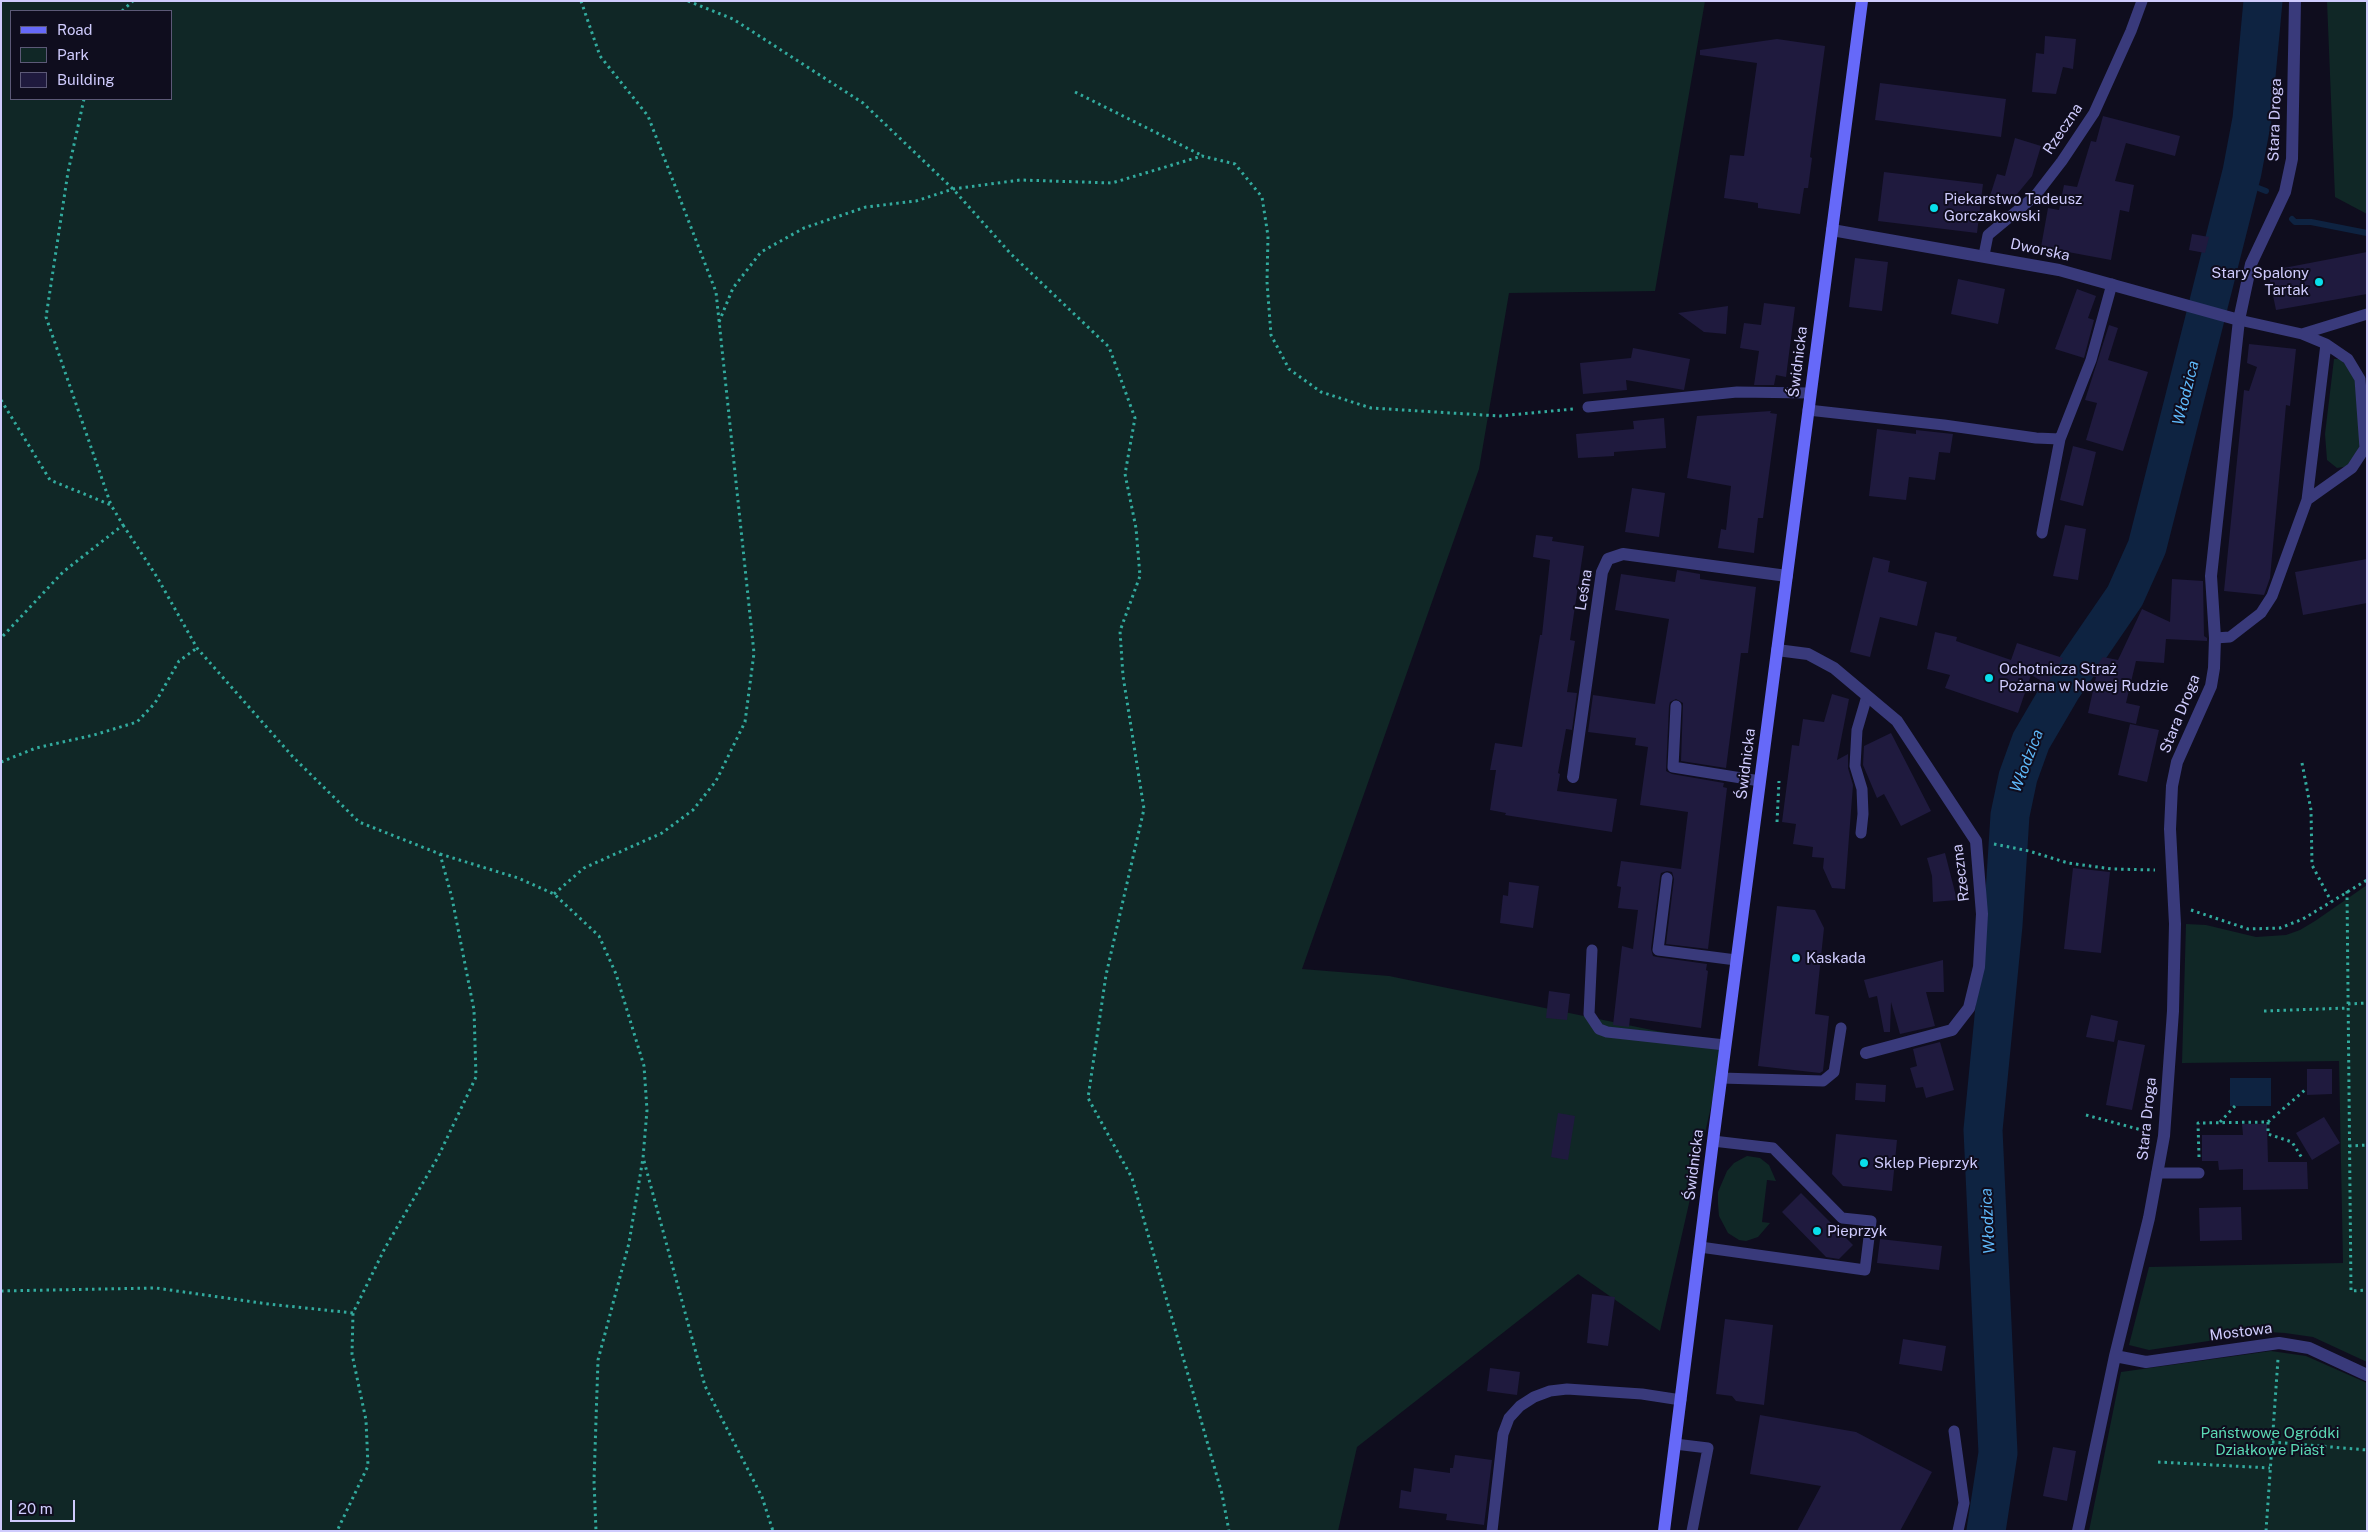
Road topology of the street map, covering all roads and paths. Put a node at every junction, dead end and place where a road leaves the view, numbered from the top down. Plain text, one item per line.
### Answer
1 (133, 1) edge
2 (581, 1) edge
3 (688, 1) edge
4 (1862, 1) edge
5 (2142, 1) edge
6 (2295, 1) edge
7 (123, 10) edge
8 (1075, 92) dead end
9 (84, 100) edge
10 (1202, 156) junction
11 (953, 189) junction
12 (1832, 230) junction
13 (1984, 255) junction
14 (2112, 284) junction
15 (2367, 314) edge
16 (2238, 320) junction
17 (719, 322) junction
18 (2302, 334) junction
19 (2326, 344) junction
20 (1810, 393) junction
21 (1, 400) edge
22 (1588, 407) joint
23 (1808, 410) junction
24 (2060, 439) junction
25 (2307, 500) junction
26 (110, 505) junction
27 (122, 525) junction
28 (2042, 533) dead end
29 (1787, 576) junction
30 (1, 638) edge
31 (2215, 638) junction
32 (197, 648) junction
33 (1777, 650) junction
34 (1867, 696) junction
35 (1676, 706) dead end
36 (1, 762) edge
37 (2302, 763) dead end
38 (1573, 777) dead end
39 (1760, 781) junction
40 (1861, 833) dead end
41 (1988, 843) dead end
42 (440, 854) junction
43 (2171, 871) junction
44 (1667, 878) dead end
45 (2367, 880) edge
46 (2347, 891) junction
47 (554, 894) junction
48 (2331, 901) junction
49 (2174, 909) junction
50 (1592, 950) dead end
51 (1736, 960) junction
52 (2367, 1003) edge
53 (2348, 1006) junction
54 (2264, 1011) dead end
55 (1841, 1028) dead end
56 (1725, 1045) junction
57 (1866, 1053) dead end
58 (1721, 1078) junction
59 (2306, 1089) dead end
60 (2235, 1106) dead end
61 (2086, 1115) dead end
62 (2268, 1122) junction
63 (2219, 1123) junction
64 (2164, 1136) junction
65 (1713, 1141) junction
66 (2367, 1145) edge
67 (2349, 1146) junction
68 (643, 1158) junction
69 (2302, 1158) dead end
70 (2157, 1173) junction
71 (2199, 1173) joint
72 (1700, 1247) junction
73 (2367, 1290) edge
74 (1, 1291) edge
75 (353, 1313) junction
76 (2279, 1343) junction
77 (2114, 1356) junction
78 (2367, 1374) edge
79 (1681, 1400) junction
80 (1954, 1431) dead end
81 (2272, 1442) junction
82 (1675, 1444) junction
83 (2367, 1450) edge
84 (2158, 1462) dead end
85 (2270, 1468) junction
86 (337, 1531) edge
87 (596, 1531) edge
88 (774, 1531) edge
89 (1229, 1531) edge
90 (1492, 1531) edge
91 (1664, 1531) edge
92 (1692, 1531) edge
93 (1958, 1531) edge
94 (2078, 1531) edge
95 (2266, 1531) edge

1 - 7 path
2 - 17 path
3 - 11 path
4 - 12 street, Świdnicka
5 - 13 lane, Rzeczna
6 - 16 street, Stara Droga
8 - 10 path
9 - 26 path
10 - 11 path
10 - 22 path
11 - 17 path
11 - 89 path
12 - 13 street, Dworska
12 - 20 street, Świdnicka
13 - 14 street, Dworska
14 - 16 street, Dworska
14 - 24 lane
15 - 18 lane
16 - 18 lane
16 - 31 street, Stara Droga
17 - 47 path
18 - 19 lane
19 - 25 lane
19 - 25 lane
20 - 22 lane
20 - 23 street, Świdnicka
21 - 26 path
23 - 24 lane
23 - 29 street, Świdnicka
24 - 28 lane
25 - 31 lane
26 - 27 path
27 - 30 path
27 - 32 path
29 - 33 street, Świdnicka
29 - 38 street, Leśna
31 - 43 street, Stara Droga
32 - 36 path
32 - 42 path
33 - 34 street, Rzeczna
33 - 39 street, Świdnicka
34 - 40 lane
34 - 57 street, Rzeczna
35 - 39 lane
37 - 48 path
39 - 51 street, Świdnicka
41 - 43 path
42 - 47 path
42 - 75 path
43 - 49 street, Stara Droga
44 - 51 lane
45 - 46 path
46 - 48 path
46 - 53 path
47 - 68 path
48 - 49 path
49 - 64 street, Stara Droga
50 - 56 lane
51 - 56 street, Świdnicka
52 - 53 path
53 - 54 path
53 - 67 path
55 - 58 lane
56 - 58 street, Świdnicka
58 - 65 street, Świdnicka
59 - 62 path
60 - 63 path
61 - 64 path
62 - 63 path
62 - 69 path
63 - 71 path
64 - 70 street, Stara Droga
65 - 72 street, Świdnicka
65 - 72 lane
66 - 67 path
67 - 73 path
68 - 87 path
68 - 88 path
70 - 71 lane
70 - 77 street, Stara Droga
72 - 79 street, Świdnicka
74 - 75 path
75 - 86 path
76 - 77 street, Mostowa
76 - 78 street, Mostowa
76 - 81 path
77 - 94 street, Stara Droga
79 - 82 street, Świdnicka
79 - 90 lane
80 - 93 lane
81 - 83 path
81 - 85 path
82 - 91 street, Świdnicka
82 - 92 lane
84 - 85 path
85 - 95 path

